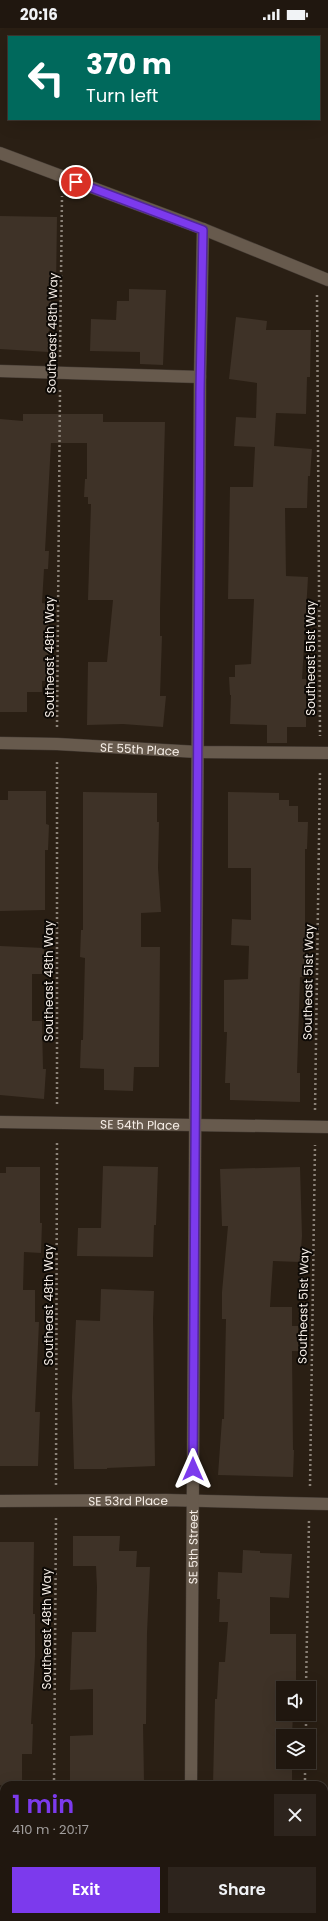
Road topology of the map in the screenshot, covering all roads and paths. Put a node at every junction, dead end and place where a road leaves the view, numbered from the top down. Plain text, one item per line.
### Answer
1 (0, 153) edge
2 (62, 177) junction
3 (203, 230) junction
4 (316, 276) junction
5 (328, 280) edge
6 (0, 371) edge
7 (60, 373) junction
8 (200, 377) junction
9 (0, 742) edge
10 (57, 744) junction
11 (198, 752) junction
12 (324, 753) edge
13 (0, 1122) edge
14 (57, 1123) junction
15 (195, 1125) junction
16 (315, 1127) junction
17 (328, 1127) edge
18 (0, 1501) edge
19 (56, 1501) junction
20 (192, 1501) junction
21 (309, 1504) junction
22 (328, 1504) edge
23 (306, 1681) edge
24 (305, 1769) edge
25 (54, 1781) edge
26 (191, 1781) edge
27 (305, 1781) edge

1 - 2 street
2 - 3 street
2 - 7 path, Southeast 48th Way
3 - 4 street
3 - 8 street, SE 5th Street
4 - 5 street
4 - 12 path, Southeast 51st Way
6 - 7 street
7 - 8 street
7 - 10 path, Southeast 48th Way
8 - 11 street, SE 5th Street
9 - 10 street, SE 55th Place
10 - 11 street, SE 55th Place
10 - 14 path, Southeast 48th Way
11 - 12 street, SE 55th Place
11 - 15 street, SE 5th Street
12 - 16 path, Southeast 51st Way
13 - 14 street, SE 54th Place
14 - 15 street, SE 54th Place
14 - 19 path, Southeast 48th Way
15 - 16 street, SE 54th Place
15 - 20 street, SE 5th Street
16 - 17 street, SE 54th Place
16 - 21 path, Southeast 51st Way
18 - 19 street, SE 53rd Place
19 - 20 street, SE 53rd Place
19 - 25 path, Southeast 48th Way
20 - 21 street, SE 53rd Place
20 - 26 street, SE 5th Street
21 - 22 street, SE 53rd Place
21 - 23 path, Southeast 51st Way
24 - 27 path

